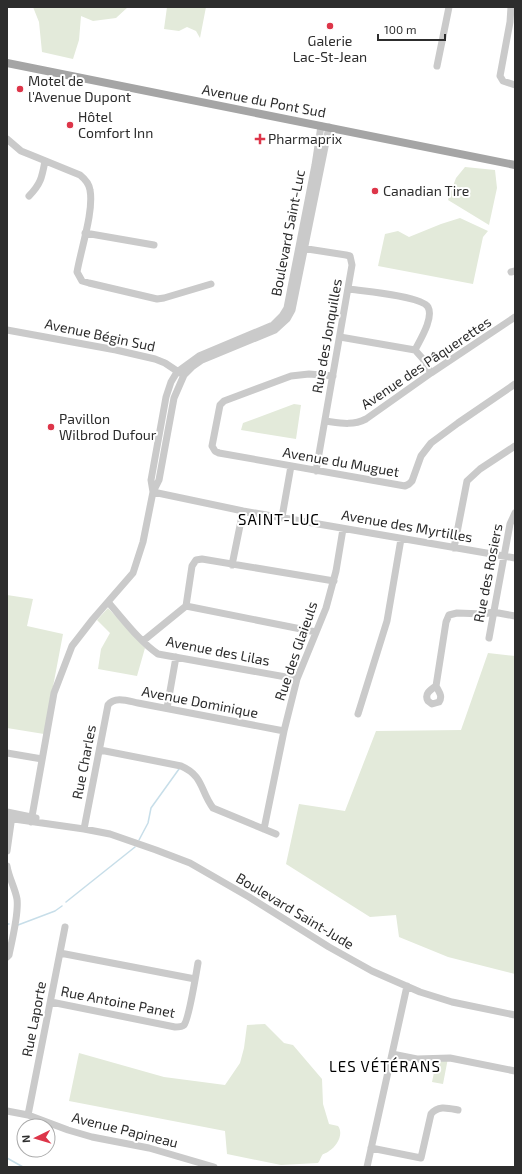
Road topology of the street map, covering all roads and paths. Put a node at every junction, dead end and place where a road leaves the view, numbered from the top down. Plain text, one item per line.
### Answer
1 (449, 7) edge
2 (513, 9) edge
3 (7, 58) edge
4 (7, 63) edge
5 (437, 66) dead end
6 (515, 85) edge
7 (325, 127) junction
8 (7, 139) edge
9 (515, 160) edge
10 (45, 161) junction
11 (515, 165) edge
12 (29, 196) dead end
13 (85, 233) junction
14 (154, 245) dead end
15 (302, 248) junction
16 (211, 284) dead end
17 (349, 288) junction
18 (515, 317) edge
19 (7, 330) edge
20 (340, 337) junction
21 (415, 350) junction
22 (181, 373) junction
23 (430, 373) junction
24 (333, 376) junction
25 (514, 388) edge
26 (325, 420) junction
27 (515, 446) edge
28 (291, 466) junction
29 (316, 471) junction
30 (153, 492) junction
31 (243, 511) junction
32 (515, 513) edge
33 (282, 518) junction
34 (344, 528) junction
35 (401, 539) junction
36 (454, 548) junction
37 (503, 556) junction
38 (515, 558) edge
39 (232, 565) junction
40 (334, 581) junction
41 (108, 602) junction
42 (186, 606) junction
43 (493, 612) junction
44 (515, 616) edge
45 (316, 632) junction
46 (489, 638) dead end
47 (143, 641) junction
48 (176, 657) junction
49 (297, 679) junction
50 (436, 686) dead end
51 (111, 701) joint
52 (166, 708) junction
53 (358, 714) dead end
54 (284, 731) junction
55 (100, 750) junction
56 (7, 753) edge
57 (42, 759) junction
58 (10, 816) edge
59 (31, 819) junction
60 (84, 829) junction
61 (264, 829) junction
62 (276, 834) dead end
63 (7, 851) edge
64 (7, 866) edge
65 (8, 876) edge
66 (66, 927) dead end
67 (10, 929) edge
68 (60, 952) junction
69 (7, 957) edge
70 (198, 963) dead end
71 (195, 979) junction
72 (407, 986) junction
73 (50, 1002) junction
74 (515, 1015) edge
75 (392, 1054) junction
76 (515, 1071) edge
77 (458, 1110) dead end
78 (7, 1111) edge
79 (28, 1115) junction
80 (371, 1148) junction
81 (214, 1167) edge
82 (367, 1167) edge

1 - 5 street
2 - 6 street
3 - 9 main road, Avenue du Pont Sud
4 - 7 main road, Avenue du Pont Sud
7 - 11 main road, Avenue du Pont Sud
7 - 15 street, Boulevard Saint-Luc
8 - 10 street
10 - 12 street
10 - 13 street
13 - 14 street
13 - 16 street
15 - 17 street, Rue des Jonquilles
15 - 22 street, Boulevard Saint-Luc
17 - 20 street, Rue des Jonquilles
17 - 21 street
18 - 23 street, Avenue des Pâquerettes
19 - 22 street, Avenue Bégin Sud
20 - 21 street
20 - 24 street, Rue des Jonquilles
21 - 23 street
22 - 30 street, Boulevard Saint-Luc
23 - 26 street, Avenue des Pâquerettes
24 - 26 street, Rue des Jonquilles
24 - 28 street, Avenue du Muguet
25 - 29 street, Avenue du Muguet
26 - 29 street, Rue des Jonquilles
27 - 36 street
28 - 29 street, Avenue du Muguet
28 - 33 street
30 - 31 street, Avenue des Myrtilles
30 - 41 street, Boulevard Saint-Luc
31 - 33 street, Avenue des Myrtilles
31 - 39 street
32 - 37 street, Rue des Rosiers
33 - 34 street, Avenue des Myrtilles
34 - 35 street, Avenue des Myrtilles
34 - 40 street, Rue des Glaieuls
35 - 36 street, Avenue des Myrtilles
35 - 53 street
36 - 37 street, Avenue des Myrtilles
37 - 38 street, Avenue des Myrtilles
37 - 43 street, Rue des Rosiers
39 - 40 street
39 - 42 street
40 - 45 street, Rue des Glaieuls
41 - 47 street, Avenue des Lilas
41 - 57 street, Boulevard Saint-Luc
42 - 45 street
42 - 47 street
43 - 44 street
43 - 46 street, Rue des Rosiers
43 - 50 street
45 - 49 street, Rue des Glaieuls
47 - 48 street, Avenue des Lilas
48 - 49 street, Avenue des Lilas
48 - 52 street
49 - 54 street, Rue des Glaieuls
51 - 52 street, Avenue Dominique
51 - 55 street, Rue Charles
52 - 54 street, Avenue Dominique
54 - 61 street, Rue des Glaieuls
55 - 60 street, Rue Charles
55 - 61 street
56 - 57 street
57 - 59 street, Boulevard Saint-Luc
58 - 59 street, Boulevard Saint-Jude
58 - 63 street
59 - 60 street, Boulevard Saint-Jude
60 - 72 street, Boulevard Saint-Jude
61 - 62 street
64 - 65 street
65 - 67 street
66 - 68 street, Rue Laporte
67 - 69 street
68 - 71 street
68 - 73 street, Rue Laporte
70 - 71 street
71 - 73 street, Rue Antoine Panet
72 - 74 street, Boulevard Saint-Jude
72 - 75 street
73 - 79 street, Rue Laporte
75 - 76 street
75 - 80 street
77 - 80 street
78 - 79 street, Avenue Papineau
79 - 81 street, Avenue Papineau
80 - 82 street

